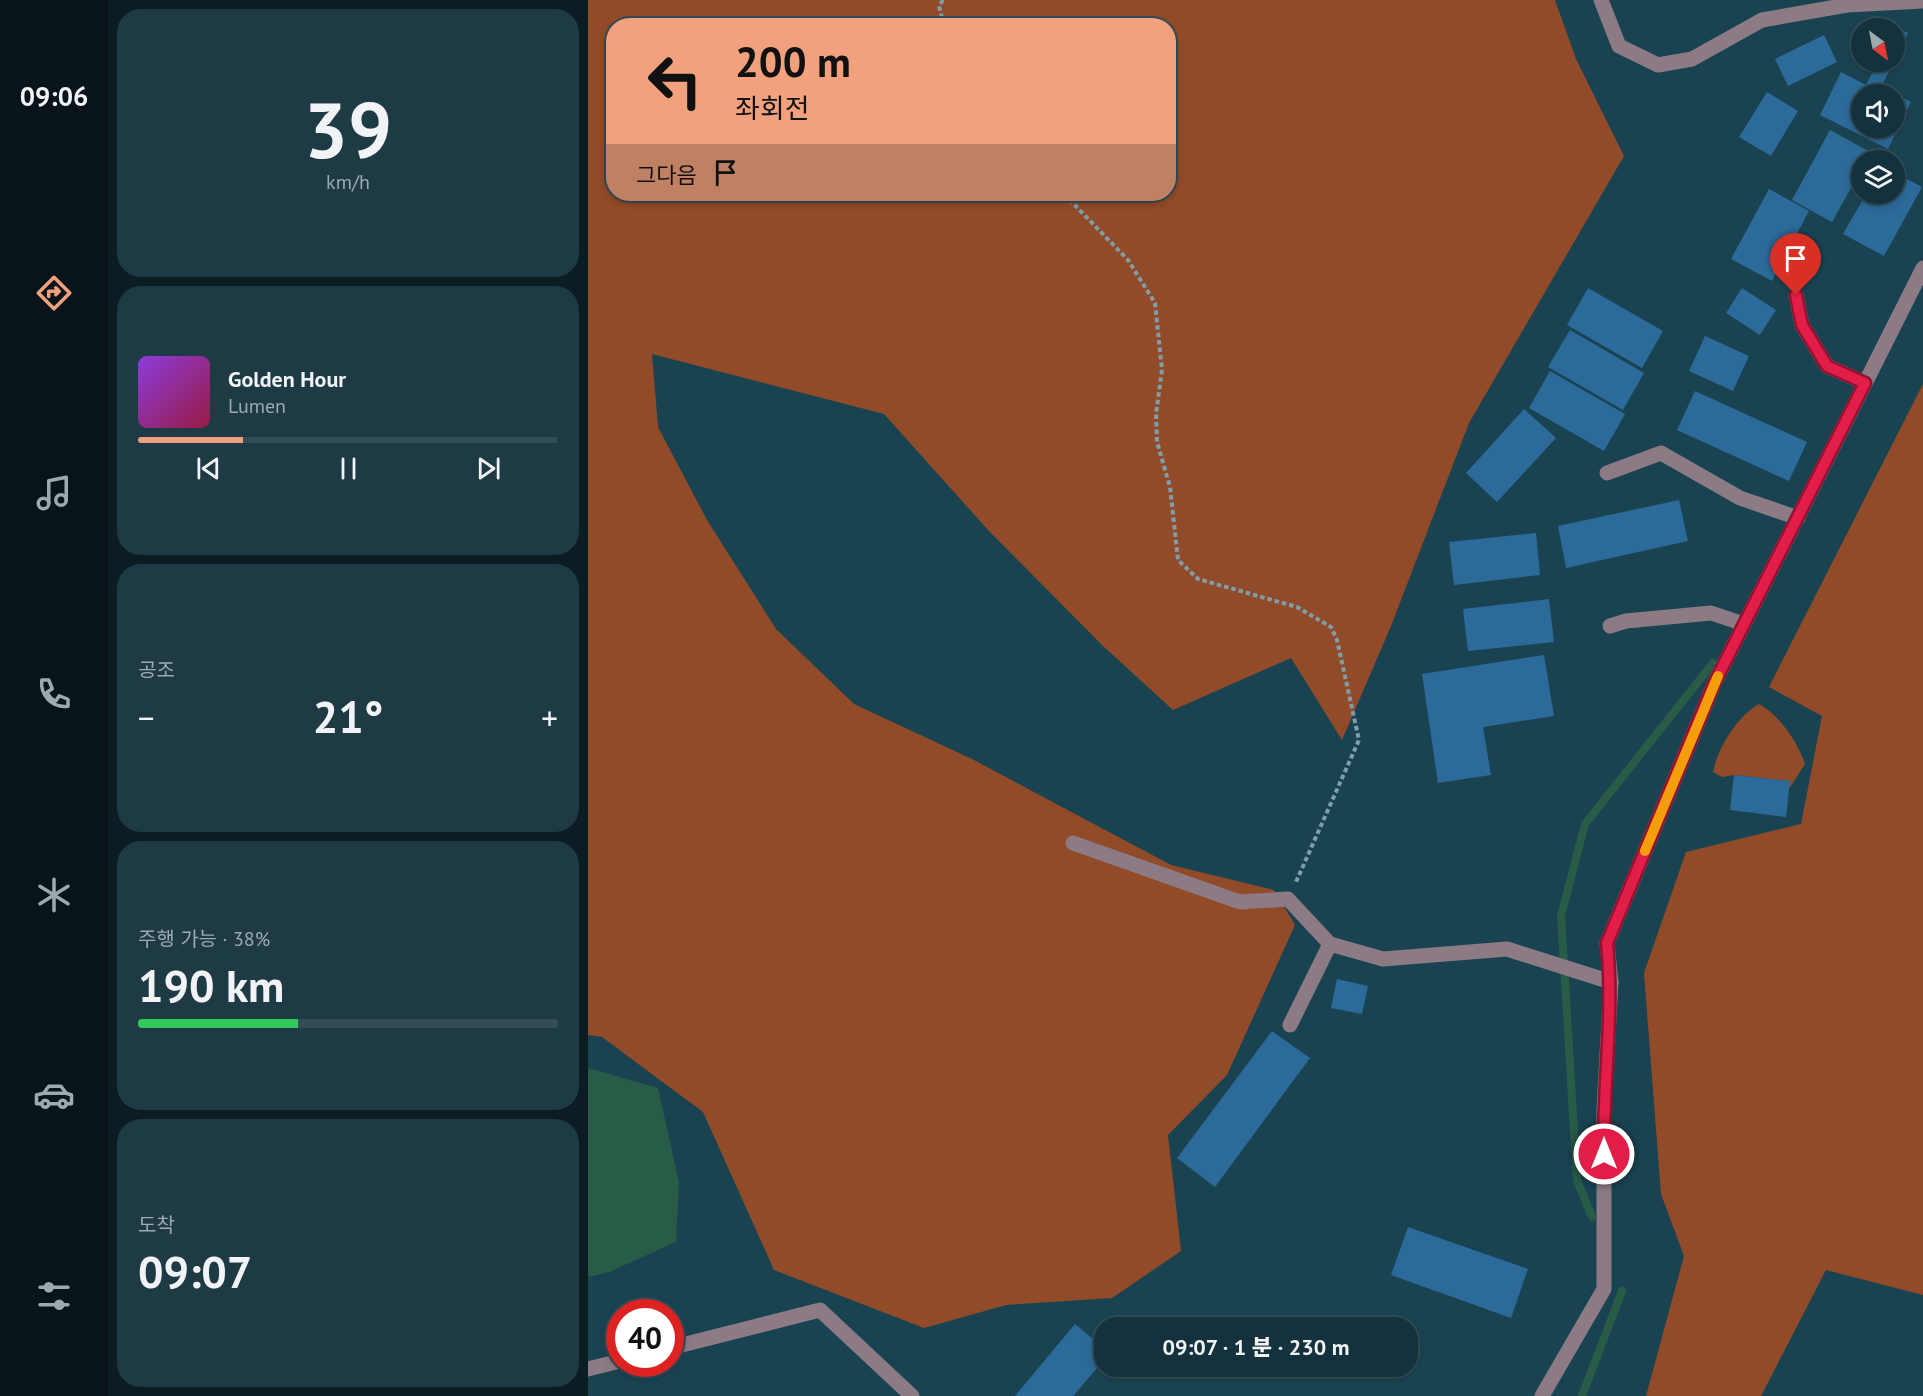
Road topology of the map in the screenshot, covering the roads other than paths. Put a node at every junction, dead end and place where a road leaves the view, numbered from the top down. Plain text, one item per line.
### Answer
1 (1601, 0) edge
2 (1923, 1) edge
3 (1923, 268) edge
4 (1796, 295) dead end
5 (1865, 383) junction
6 (1607, 473) dead end
7 (1798, 518) junction
8 (1744, 624) junction
9 (1610, 626) dead end
10 (1073, 843) dead end
11 (1330, 944) junction
12 (1611, 982) junction
13 (1290, 1025) dead end
14 (684, 1344) edge
15 (606, 1364) edge
16 (588, 1369) edge
17 (912, 1396) edge
18 (1542, 1396) edge

1 - 2 street
3 - 5 street
4 - 5 street
5 - 7 street
6 - 7 street
7 - 8 street
8 - 9 street
8 - 12 street
10 - 11 street
11 - 12 street
11 - 13 street
12 - 18 street
14 - 17 street
15 - 16 street

